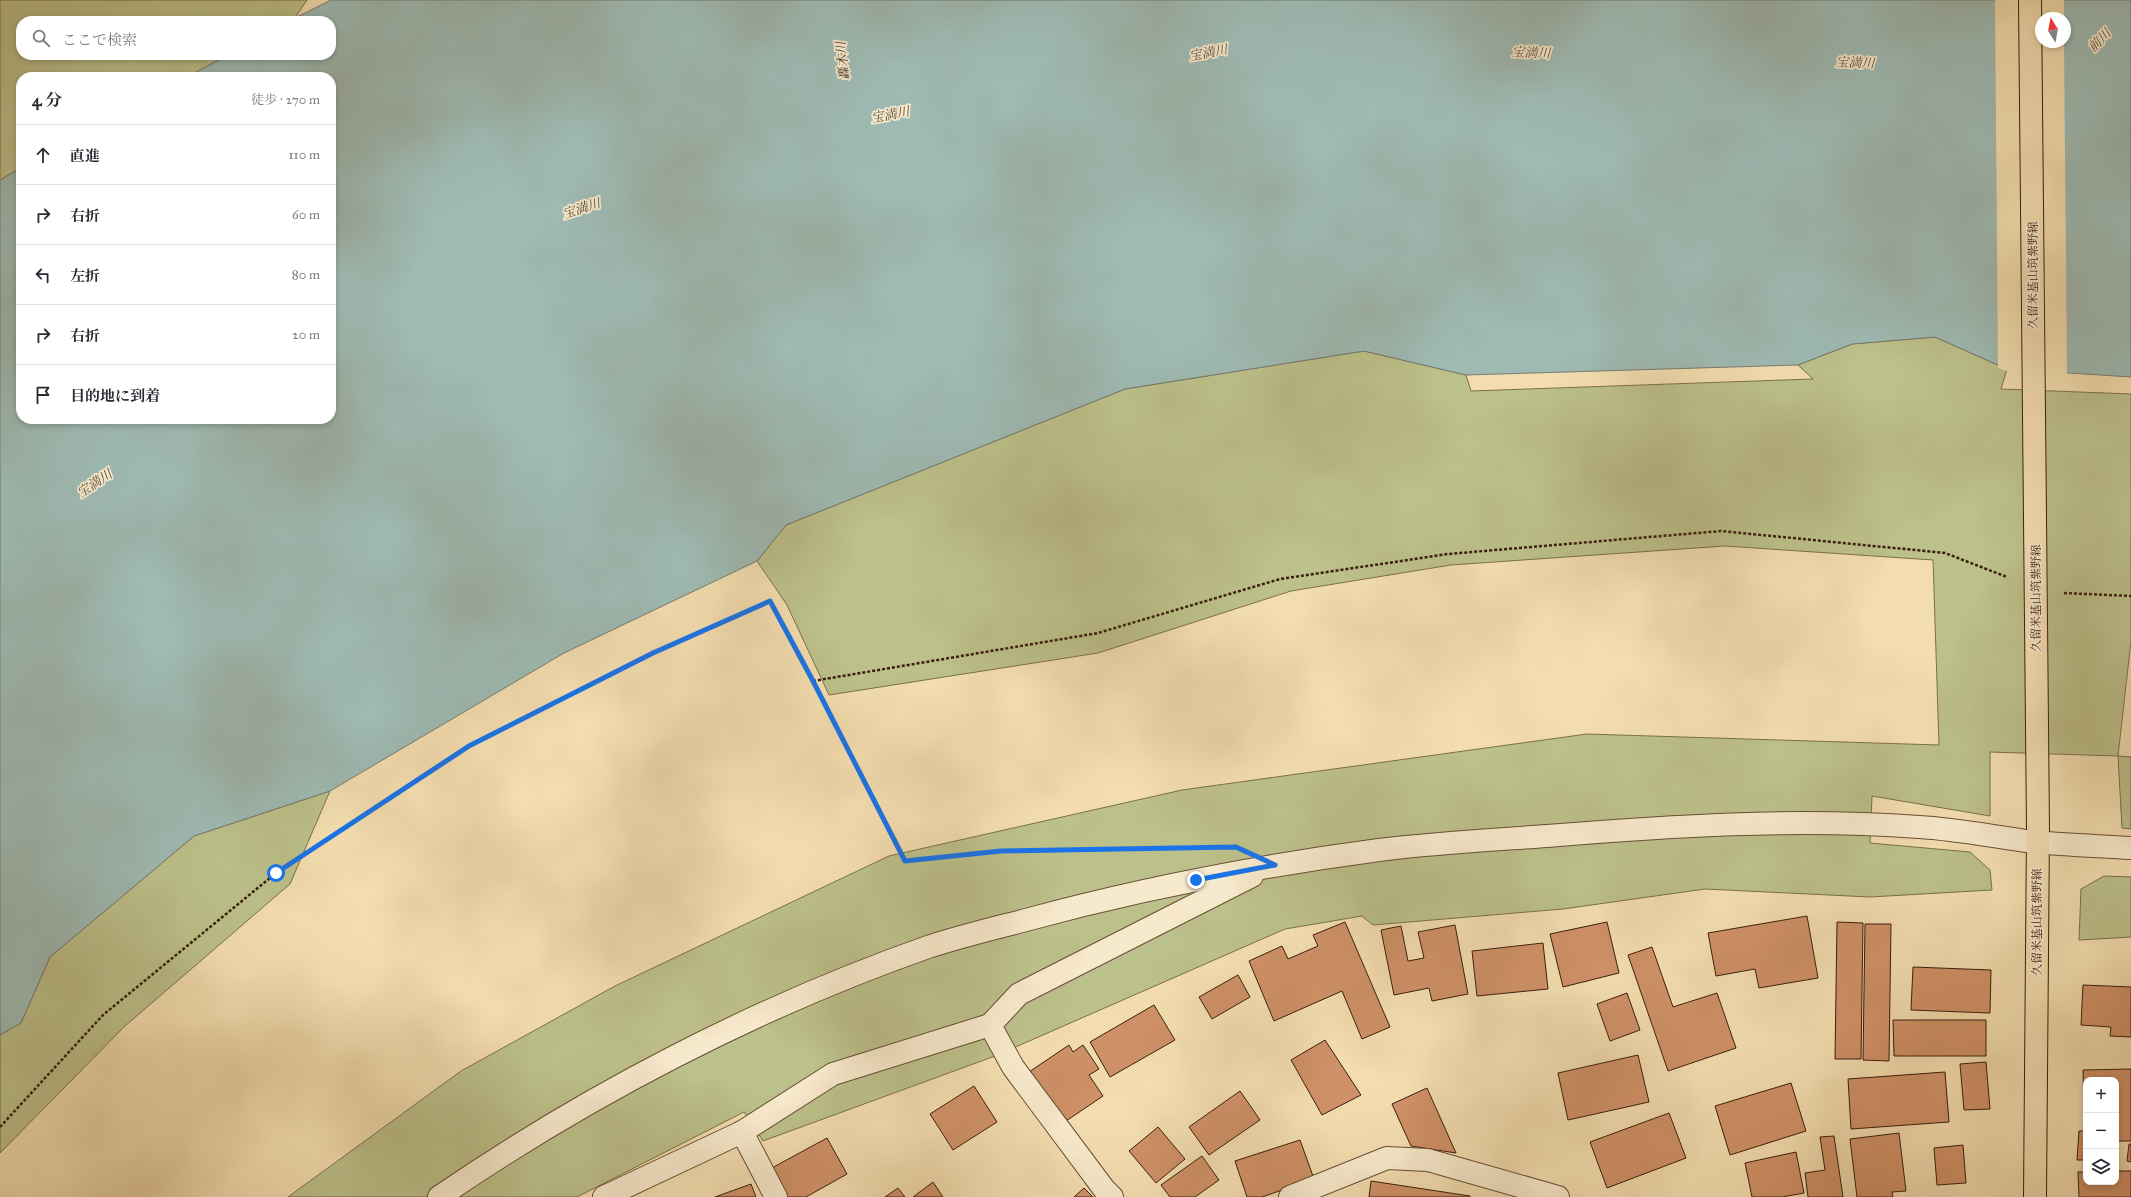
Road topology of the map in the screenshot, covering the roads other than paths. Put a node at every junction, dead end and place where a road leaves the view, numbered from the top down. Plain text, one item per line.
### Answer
1 (2030, 0) edge
2 (2038, 836) junction
3 (2131, 848) edge
4 (1275, 865) junction
5 (990, 1025) junction
6 (742, 1132) junction
7 (439, 1197) edge
8 (604, 1197) edge
9 (776, 1197) edge
10 (1112, 1197) edge
11 (1290, 1197) edge
12 (1558, 1197) edge
13 (2035, 1197) edge

1 - 2 main road, 久留米基山筑紫野線, bridge
2 - 3 street
2 - 4 street
2 - 13 main road, 久留米基山筑紫野線
4 - 5 street
4 - 7 street
5 - 6 street
5 - 10 street
6 - 8 street
6 - 9 street
11 - 12 street

